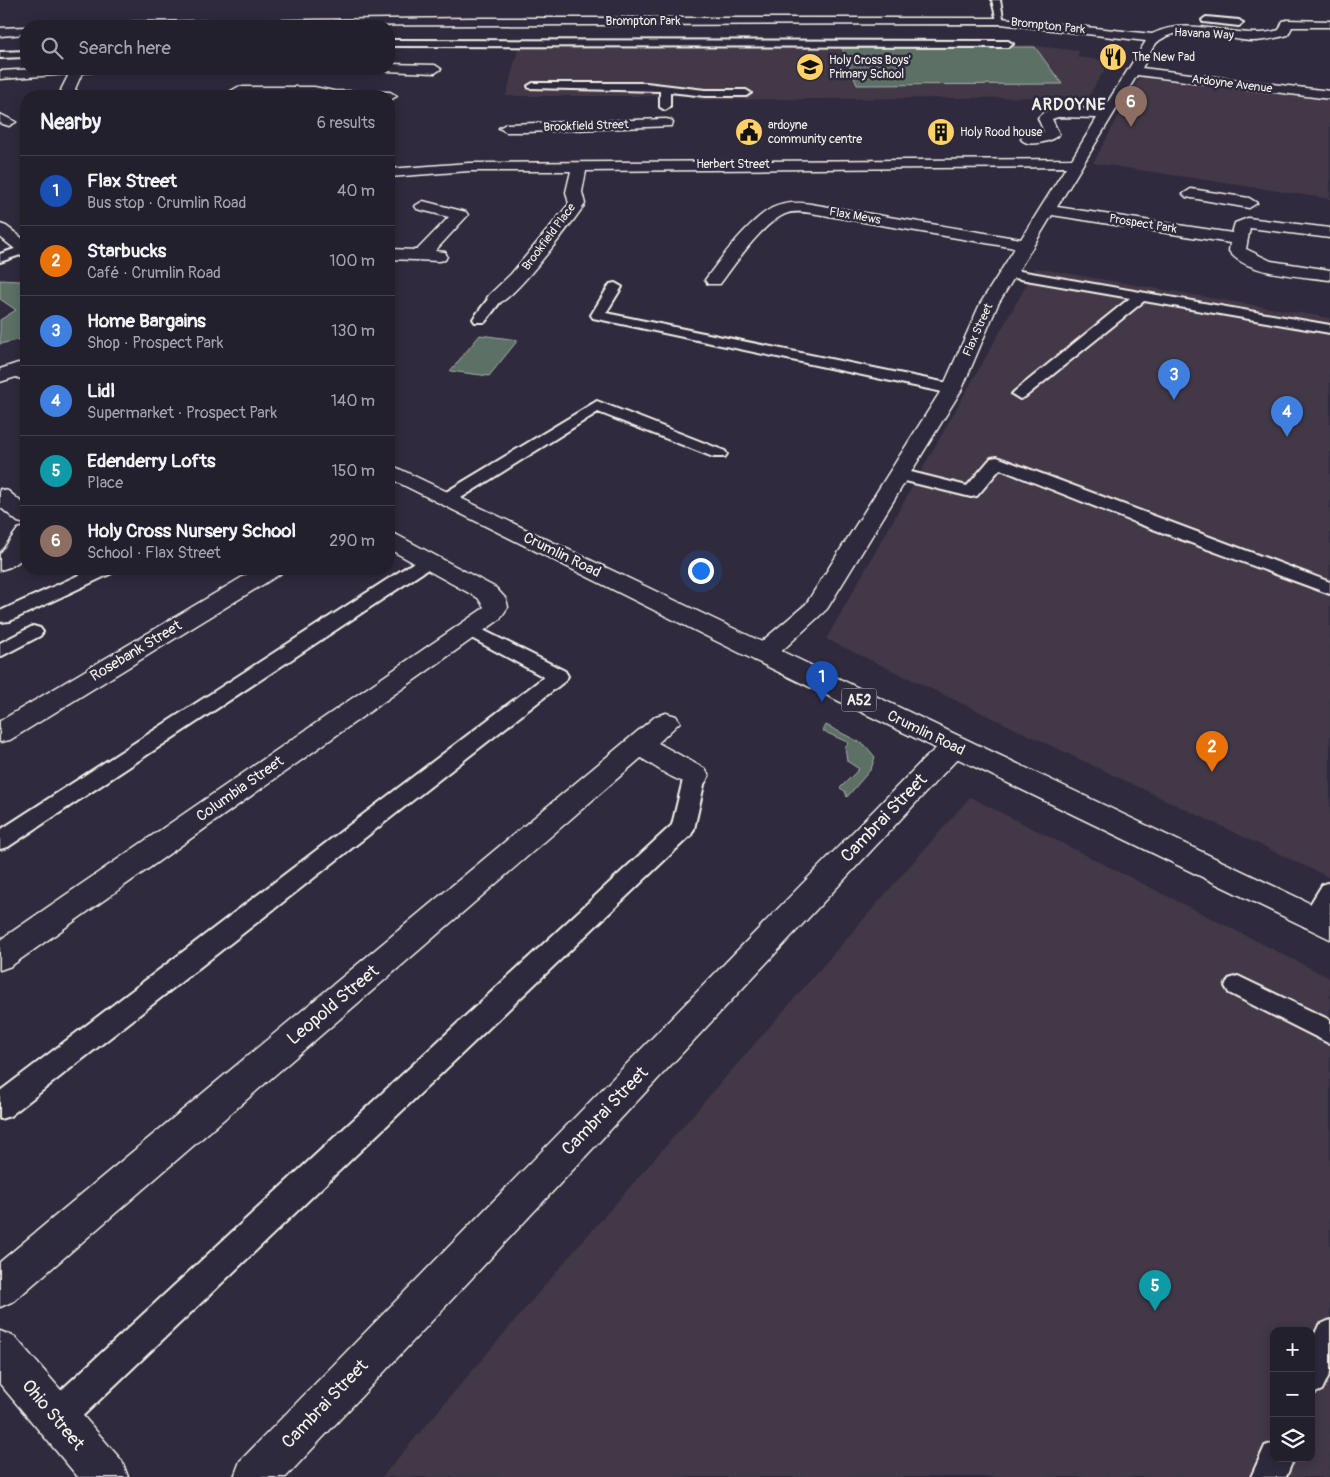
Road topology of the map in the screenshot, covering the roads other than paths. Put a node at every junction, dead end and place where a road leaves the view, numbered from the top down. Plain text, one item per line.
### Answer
1 (996, 0) edge
2 (923, 7) dead end
3 (317, 20) edge
4 (1206, 20) dead end
5 (1001, 21) junction
6 (927, 22) junction
7 (1239, 23) dead end
8 (1330, 24) edge
9 (1217, 27) junction
10 (20, 31) edge
11 (0, 32) edge
12 (1154, 38) junction
13 (395, 44) edge
14 (1008, 44) dead end
15 (20, 54) edge
16 (0, 55) edge
17 (395, 68) edge
18 (435, 69) dead end
19 (1133, 71) junction
20 (20, 74) edge
21 (0, 75) edge
22 (79, 75) edge
23 (249, 76) dead end
24 (1314, 78) dead end
25 (533, 86) dead end
26 (665, 88) junction
27 (68, 90) edge
28 (239, 90) edge
29 (746, 93) dead end
30 (1307, 93) junction
31 (1330, 96) edge
32 (665, 107) joint
33 (1106, 115) junction
34 (666, 123) junction
35 (506, 128) dead end
36 (1028, 139) dead end
37 (1076, 164) junction
38 (668, 165) junction
39 (579, 166) junction
40 (395, 173) edge
41 (1192, 194) dead end
42 (423, 206) dead end
43 (1048, 210) junction
44 (1248, 223) junction
45 (0, 229) edge
46 (1330, 233) edge
47 (1239, 239) junction
48 (20, 244) edge
49 (1025, 245) junction
50 (20, 251) edge
51 (422, 254) junction
52 (395, 255) edge
53 (443, 257) dead end
54 (0, 258) edge
55 (1008, 273) junction
56 (1330, 275) edge
57 (714, 280) dead end
58 (615, 287) dead end
59 (1140, 297) junction
60 (496, 298) joint
61 (480, 319) dead end
62 (1330, 329) edge
63 (20, 370) edge
64 (0, 376) edge
65 (952, 389) junction
66 (1020, 394) dead end
67 (719, 454) dead end
68 (395, 473) edge
69 (899, 474) junction
70 (0, 496) edge
71 (447, 498) junction
72 (20, 512) edge
73 (395, 543) edge
74 (20, 545) edge
75 (428, 561) junction
76 (0, 563) edge
77 (90, 575) edge
78 (262, 575) edge
79 (1330, 588) edge
80 (3, 617) dead end
81 (475, 625) junction
82 (33, 632) dead end
83 (0, 651) edge
84 (763, 654) junction
85 (666, 722) dead end
86 (0, 733) edge
87 (639, 745) junction
88 (955, 747) junction
89 (695, 776) joint
90 (0, 841) edge
91 (1330, 891) edge
92 (1321, 923) edge
93 (0, 957) edge
94 (1238, 986) dead end
95 (1330, 1033) edge
96 (0, 1107) edge
97 (0, 1288) edge
98 (1330, 1336) edge
99 (0, 1352) edge
100 (1314, 1372) edge
101 (56, 1418) junction
102 (1274, 1462) edge
103 (106, 1477) edge
104 (256, 1477) edge
105 (1268, 1477) edge

1 - 5 lane
2 - 6 street
3 - 6 street, Brompton Park
4 - 9 lane
5 - 6 street, Brompton Park
5 - 12 street, Brompton Park
7 - 9 lane
8 - 9 street, Havana Way
9 - 12 street, Havana Way
10 - 11 street
12 - 19 street, Havana Way
13 - 14 lane
15 - 16 lane
17 - 18 street
19 - 30 street, Ardoyne Avenue
19 - 33 street, Flax Street
20 - 21 street
22 - 27 street
23 - 28 street
24 - 30 street
25 - 26 lane
26 - 29 lane
26 - 32 lane
30 - 31 street, Ardoyne Avenue
32 - 34 street
33 - 36 street
33 - 37 street, Flax Street
34 - 35 street, Brookfield Street
34 - 38 street
37 - 38 street, Herbert Street
37 - 43 street, Flax Street
38 - 39 street, Herbert Street
39 - 40 street, Herbert Street
39 - 60 street, Brookfield Place
41 - 44 street
42 - 51 street
43 - 47 street, Prospect Park
43 - 49 street, Flax Street
44 - 46 street
44 - 47 street
45 - 48 street
47 - 56 street
49 - 55 street, Flax Street
49 - 57 street, Flax Mews
50 - 54 lane
51 - 52 street
51 - 53 street
55 - 59 lane
55 - 65 street, Flax Street
58 - 65 lane
59 - 62 lane
59 - 66 lane
60 - 61 lane
63 - 64 street
65 - 69 street, Flax Street
67 - 71 lane
68 - 71 street, Crumlin Road / A52
69 - 79 lane
69 - 84 street, Flax Street
70 - 72 street
71 - 84 street, Crumlin Road / A52
73 - 75 street
74 - 76 street
75 - 81 street
75 - 90 lane
77 - 80 lane
78 - 86 street, Rosebank Street
81 - 93 street, Columbia Street
81 - 96 lane
82 - 83 lane
84 - 88 street, Crumlin Road / A52
85 - 87 street, Leopold Street
87 - 89 street
87 - 97 street, Leopold Street
88 - 92 street, Crumlin Road / A52
88 - 104 street, Cambrai Street
89 - 101 lane
91 - 92 lane
94 - 95 lane
98 - 100 lane
99 - 101 street, Ohio Street
101 - 103 street, Ohio Street
102 - 105 lane

